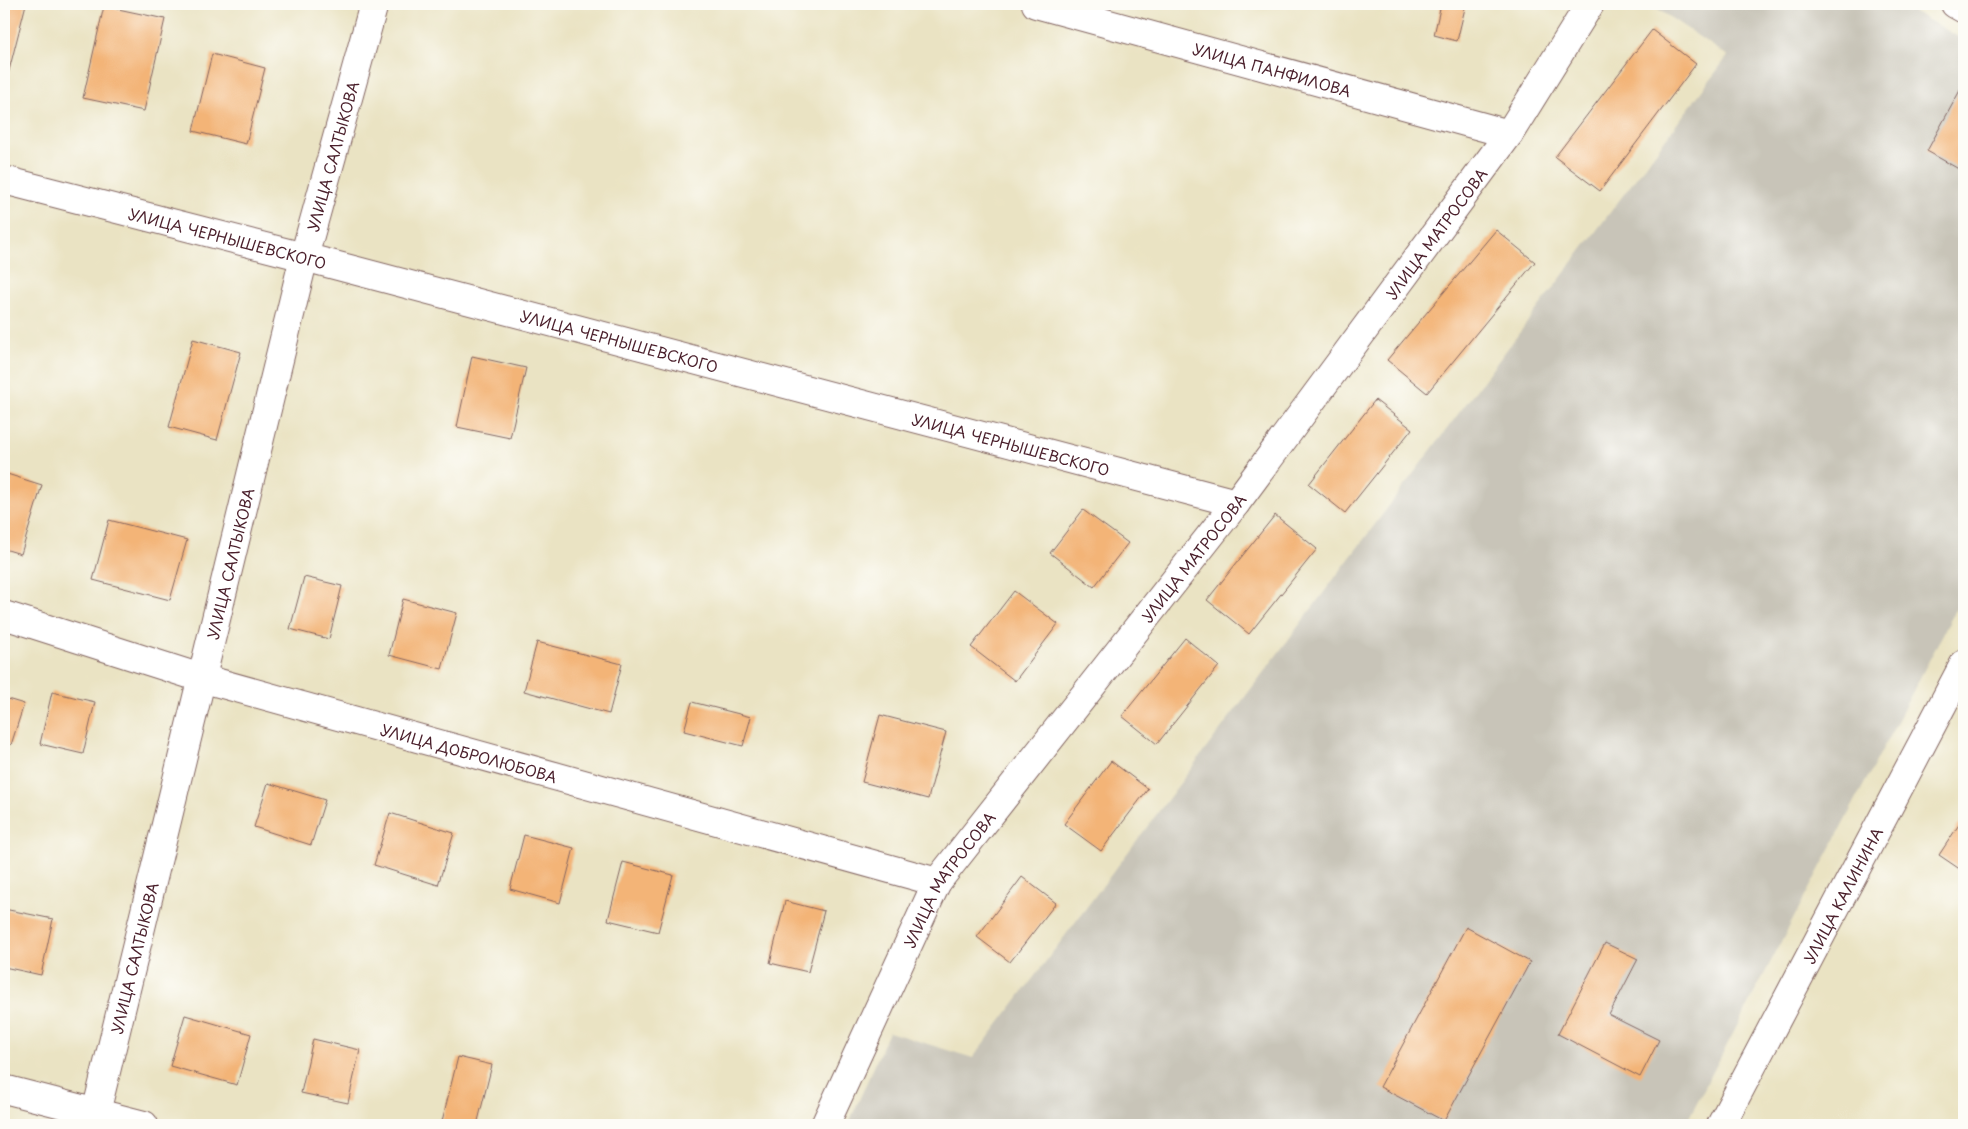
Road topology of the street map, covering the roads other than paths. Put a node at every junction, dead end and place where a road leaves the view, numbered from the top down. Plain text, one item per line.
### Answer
1 (374, 4) edge
2 (1036, 4) edge
3 (1590, 4) edge
4 (1955, 4) edge
5 (1964, 9) edge
6 (1509, 134) junction
7 (4, 180) edge
8 (304, 257) junction
9 (1236, 504) junction
10 (4, 615) edge
11 (1964, 664) edge
12 (201, 678) junction
13 (937, 882) junction
14 (4, 1089) edge
15 (94, 1119) edge
16 (144, 1125) edge
17 (825, 1125) edge
18 (1721, 1125) edge

1 - 8 street, УЛИЦА САЛТЫКОВА
2 - 6 street, УЛИЦА ПАНФИЛОВА
3 - 6 street, УЛИЦА МАТРОСОВА
4 - 5 street
6 - 9 street, УЛИЦА МАТРОСОВА
7 - 8 street, УЛИЦА ЧЕРНЫШЕВСКОГО
8 - 9 street, УЛИЦА ЧЕРНЫШЕВСКОГО
8 - 12 street, УЛИЦА САЛТЫКОВА
9 - 13 street, УЛИЦА МАТРОСОВА
10 - 12 street, УЛИЦА ДОБРОЛЮБОВА
11 - 18 street, УЛИЦА КАЛИНИНА
12 - 13 street, УЛИЦА ДОБРОЛЮБОВА
12 - 15 street, УЛИЦА САЛТЫКОВА
13 - 17 street, УЛИЦА МАТРОСОВА
14 - 15 street
15 - 16 street

